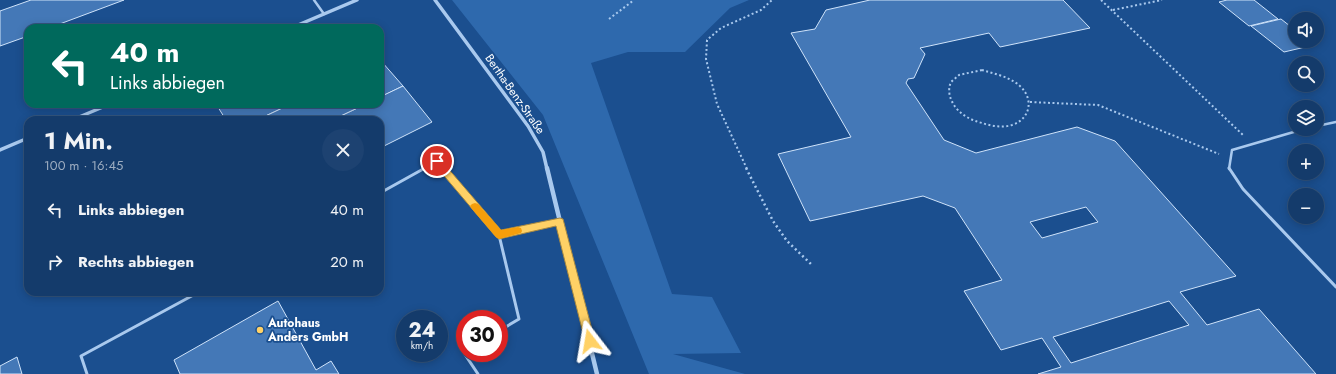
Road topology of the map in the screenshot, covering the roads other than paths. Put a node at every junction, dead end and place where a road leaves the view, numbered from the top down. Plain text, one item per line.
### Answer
1 (314, 0) edge
2 (357, 0) edge
3 (434, 0) edge
4 (324, 14) junction
5 (300, 24) edge
6 (100, 108) edge
7 (82, 116) edge
8 (1336, 122) edge
9 (1324, 125) edge
10 (1288, 133) edge
11 (24, 140) edge
12 (0, 150) edge
13 (384, 191) edge
14 (560, 222) junction
15 (499, 235) junction
16 (1336, 287) edge
17 (192, 296) edge
18 (508, 326) edge
19 (470, 362) edge
20 (87, 374) edge
21 (478, 374) edge
22 (598, 374) edge

1 - 4 lane
2 - 4 street
3 - 14 street, Bertha-Benz-Straße
4 - 5 street
6 - 7 street
8 - 9 lane
10 - 16 lane
11 - 12 street
13 - 15 lane
14 - 15 lane
14 - 22 street, Bertha-Benz-Straße
15 - 18 lane
17 - 20 lane
19 - 21 lane

